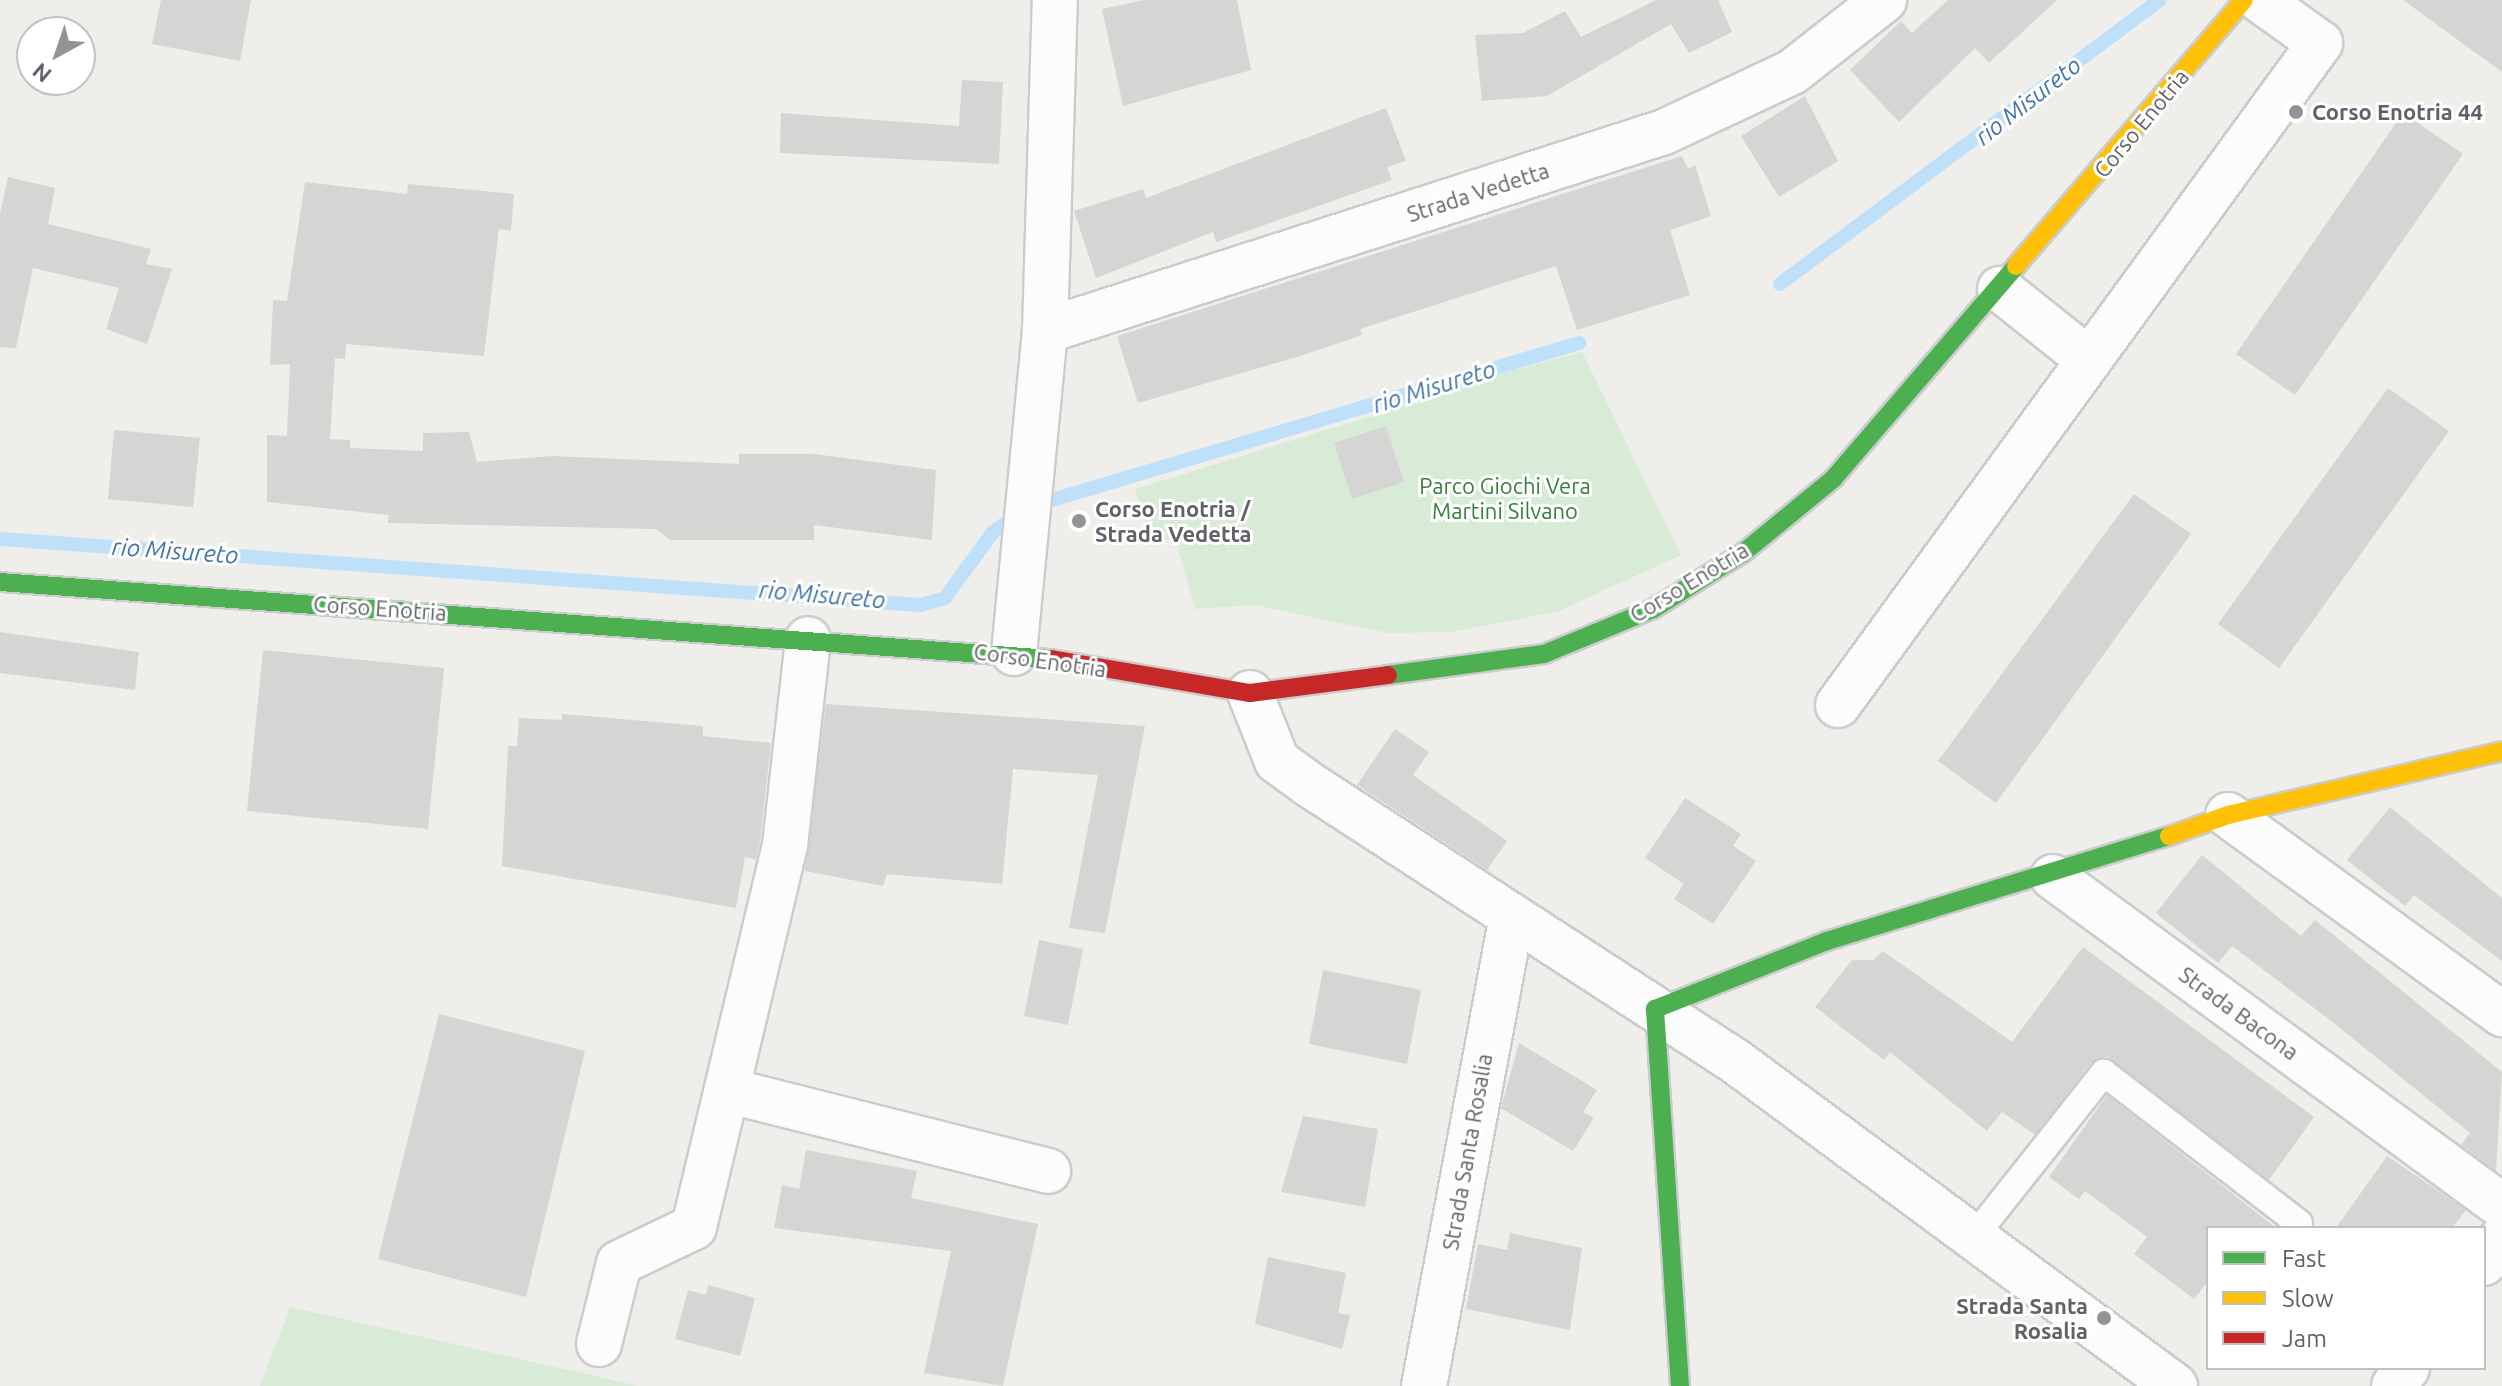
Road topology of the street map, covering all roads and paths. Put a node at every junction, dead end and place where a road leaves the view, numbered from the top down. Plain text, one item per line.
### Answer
1 (1055, 0) edge
2 (1884, 0) edge
3 (2244, 0) edge
4 (2260, 0) edge
5 (2000, 289) junction
6 (1045, 331) junction
7 (2089, 360) junction
8 (0, 582) edge
9 (808, 639) junction
10 (1014, 653) junction
11 (1250, 693) junction
12 (1838, 705) dead end
13 (2502, 751) edge
14 (2228, 815) junction
15 (2053, 877) junction
16 (1511, 919) junction
17 (1655, 1009) junction
18 (2502, 1014) edge
19 (730, 1091) junction
20 (1048, 1171) dead end
21 (2502, 1206) edge
22 (2299, 1223) dead end
23 (1973, 1238) junction
24 (2502, 1238) edge
25 (2486, 1260) edge
26 (599, 1344) dead end
27 (1424, 1386) edge
28 (1680, 1386) edge
29 (2175, 1386) edge

1 - 6 street
2 - 6 street, Strada Vedetta
3 - 5 main road, Corso Enotria
4 - 7 street
5 - 7 street
5 - 11 main road, Corso Enotria
6 - 10 street
7 - 12 street
8 - 9 main road, Corso Enotria
9 - 10 main road, Corso Enotria
9 - 19 street
10 - 11 main road, Corso Enotria
11 - 16 street
13 - 14 main road
14 - 15 main road
14 - 18 street
15 - 17 main road
15 - 21 street, Strada Bacona
16 - 17 street
16 - 27 street, Strada Santa Rosalia
17 - 23 street
17 - 28 main road
19 - 20 street
19 - 26 street
22 - 23 lane
23 - 29 street
24 - 25 street

